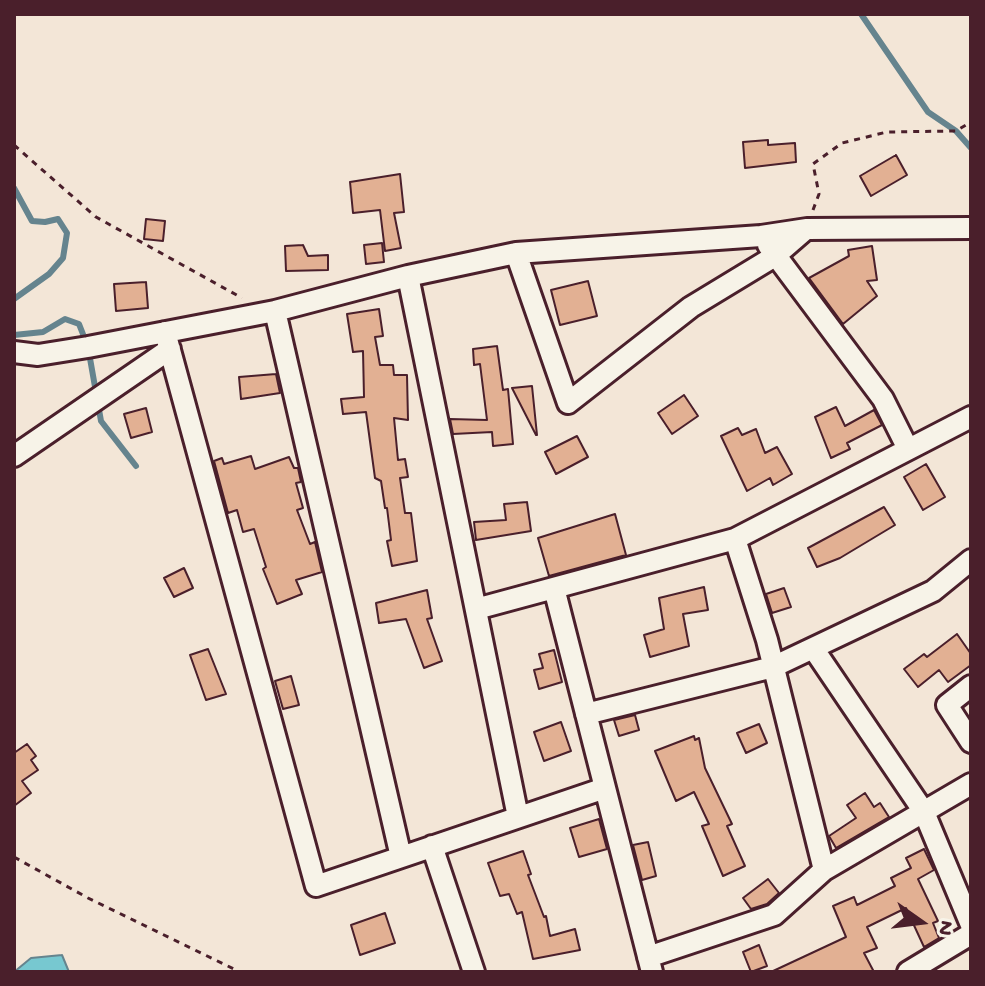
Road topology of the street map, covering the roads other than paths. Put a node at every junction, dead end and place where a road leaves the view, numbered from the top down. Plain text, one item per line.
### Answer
1 (971, 228) edge
2 (807, 229) junction
3 (761, 236) junction
4 (516, 253) junction
5 (775, 256) junction
6 (408, 276) junction
7 (275, 311) junction
8 (167, 340) junction
9 (14, 352) edge
10 (971, 417) edge
11 (908, 449) junction
12 (14, 456) edge
13 (735, 539) junction
14 (971, 560) edge
15 (554, 588) junction
16 (476, 609) junction
17 (813, 648) junction
18 (773, 667) junction
19 (971, 686) edge
20 (586, 714) junction
21 (971, 742) edge
22 (971, 784) edge
23 (605, 788) junction
24 (924, 812) junction
25 (518, 817) junction
26 (432, 846) junction
27 (401, 857) junction
28 (824, 870) junction
29 (971, 925) edge
30 (971, 934) edge
31 (650, 964) edge
32 (474, 972) edge
33 (908, 972) edge

1 - 2 street
2 - 3 street
2 - 5 street
3 - 4 street
3 - 5 street
4 - 5 street
4 - 6 street
5 - 11 street
6 - 7 street
6 - 16 street
7 - 8 street
7 - 27 street
8 - 9 street
8 - 12 street
8 - 27 street
10 - 11 street
11 - 13 street
13 - 15 street
13 - 18 street
14 - 17 street
15 - 16 street
15 - 20 street
16 - 25 street
17 - 18 street
17 - 24 street
18 - 20 street
18 - 28 street
19 - 21 street
20 - 23 street
22 - 24 street
23 - 25 street
23 - 31 street
24 - 28 street
24 - 29 street
25 - 26 street
26 - 27 street
26 - 32 street
28 - 31 street
30 - 33 street

